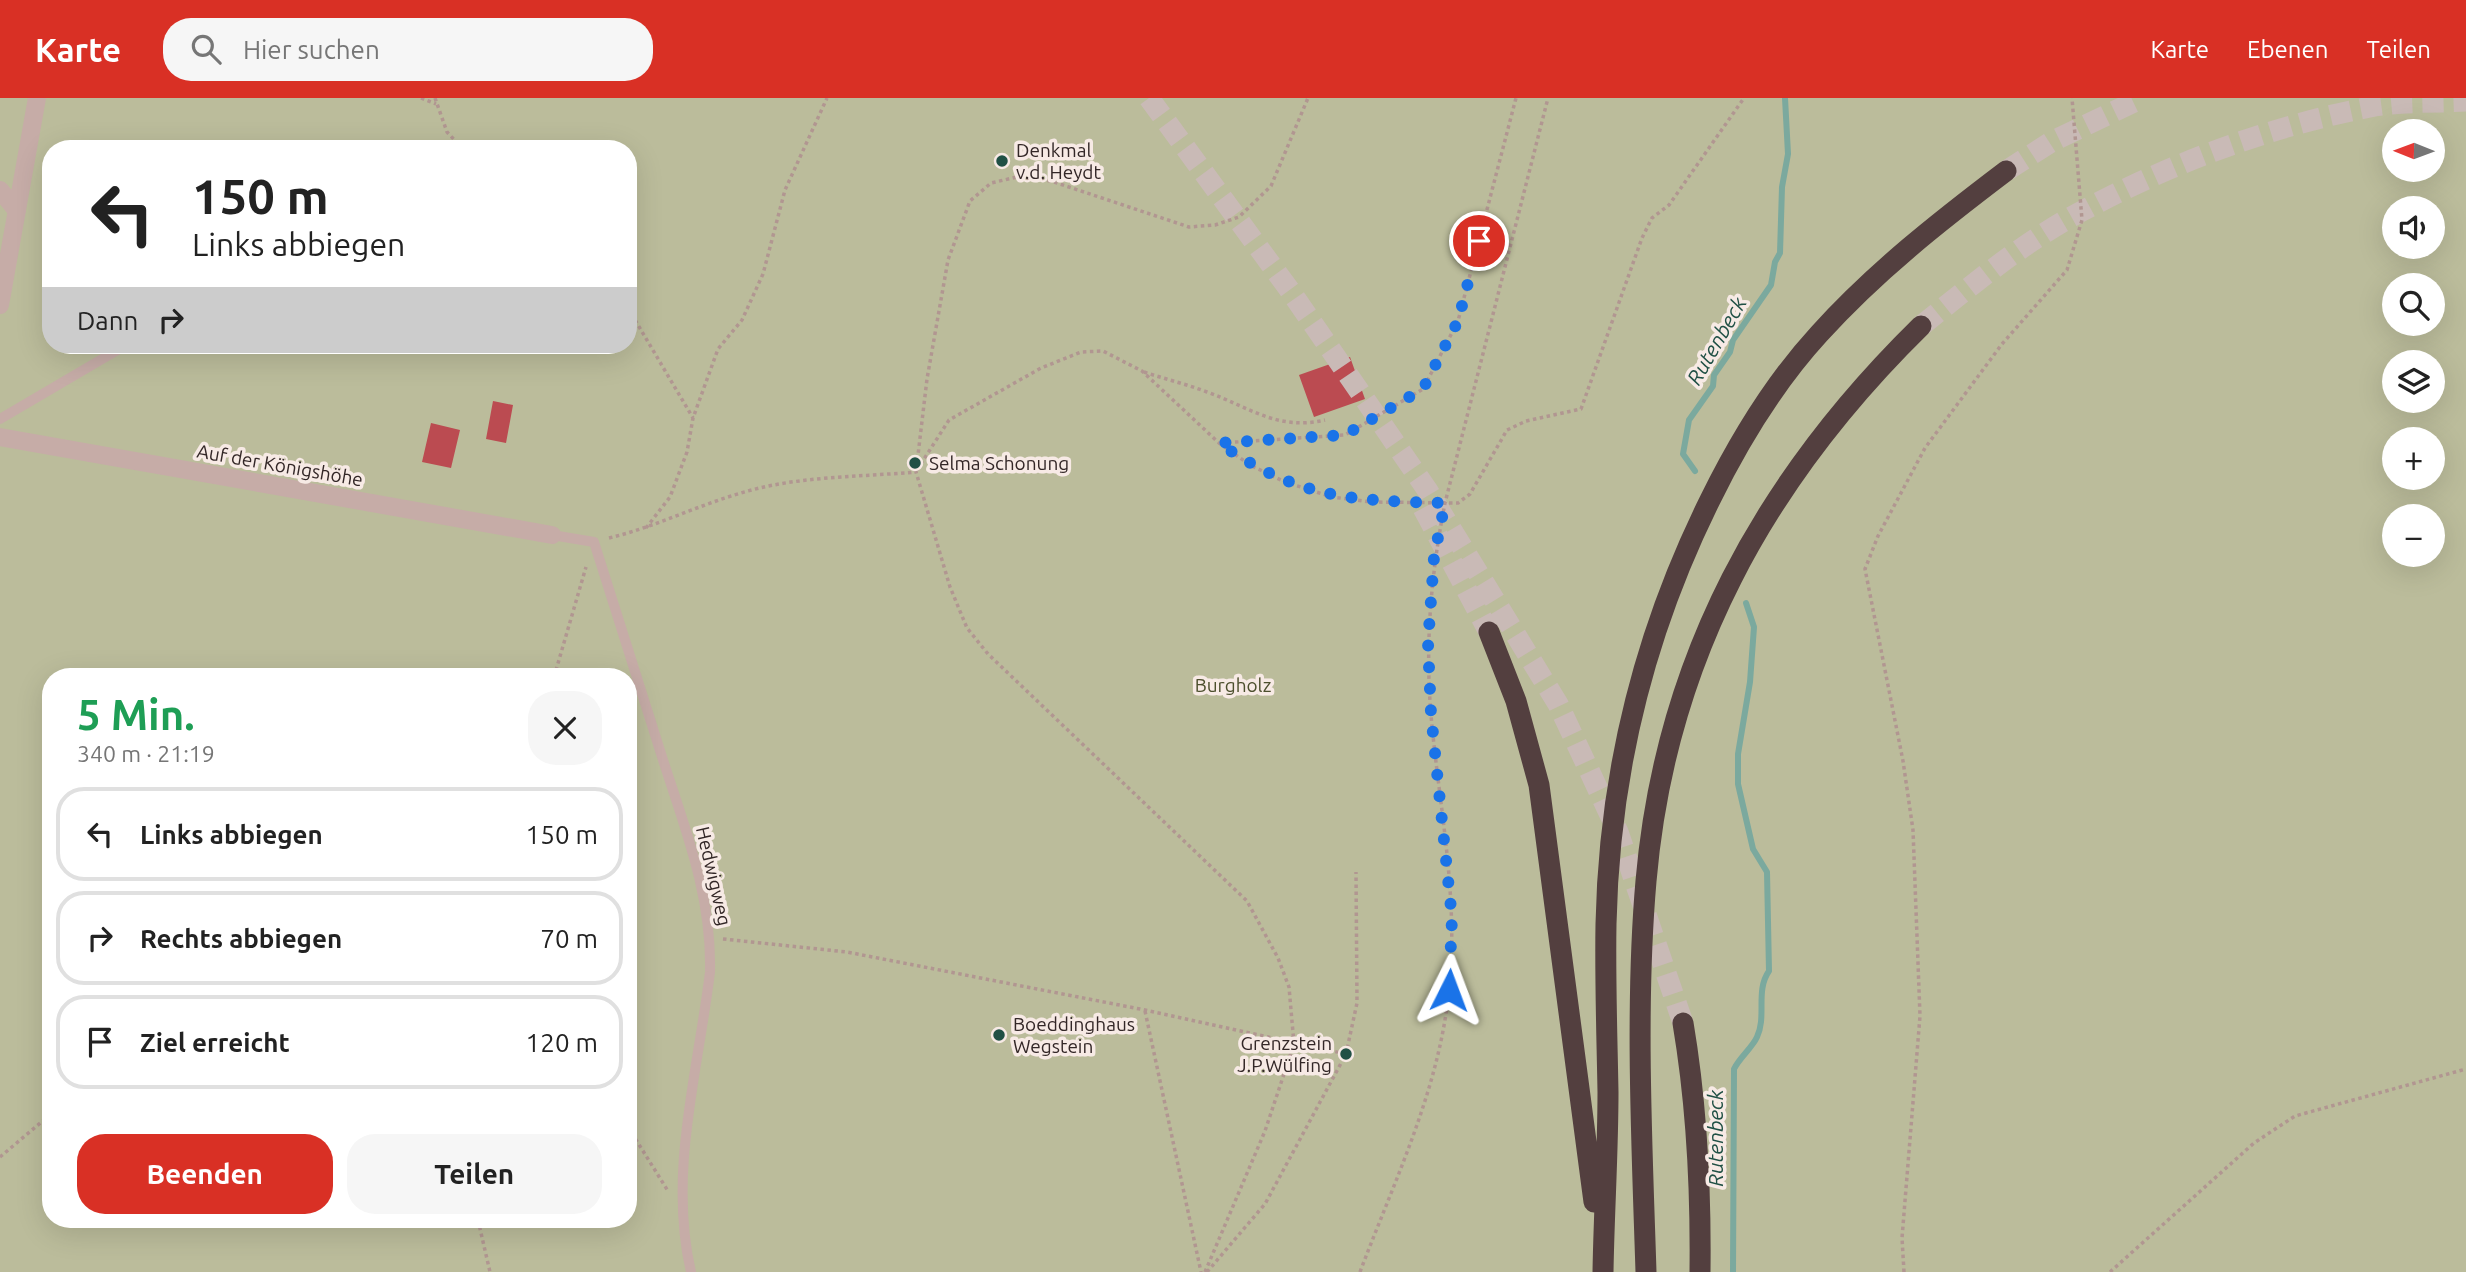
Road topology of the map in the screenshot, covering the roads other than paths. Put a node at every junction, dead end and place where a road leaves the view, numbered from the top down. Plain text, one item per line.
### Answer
1 (37, 98) edge
2 (2006, 172) tunnel mouth
3 (0, 190) edge
4 (17, 212) junction
5 (0, 305) edge
6 (1922, 326) tunnel mouth
7 (111, 354) edge
8 (0, 419) edge
9 (0, 437) edge
10 (552, 534) joint
11 (1489, 632) tunnel mouth
12 (635, 668) edge
13 (637, 675) edge
14 (1683, 1023) tunnel mouth
15 (1603, 1271) edge
16 (691, 1272) edge
17 (1646, 1272) edge
18 (1700, 1272) edge

1 - 4 street
2 - 15 highway
3 - 4 street
4 - 5 street
6 - 17 highway
7 - 8 lane
9 - 10 street, Auf der Königshöhe
10 - 12 lane, Hedwigweg
11 - 15 highway
13 - 16 lane, Hedwigweg
14 - 18 highway

